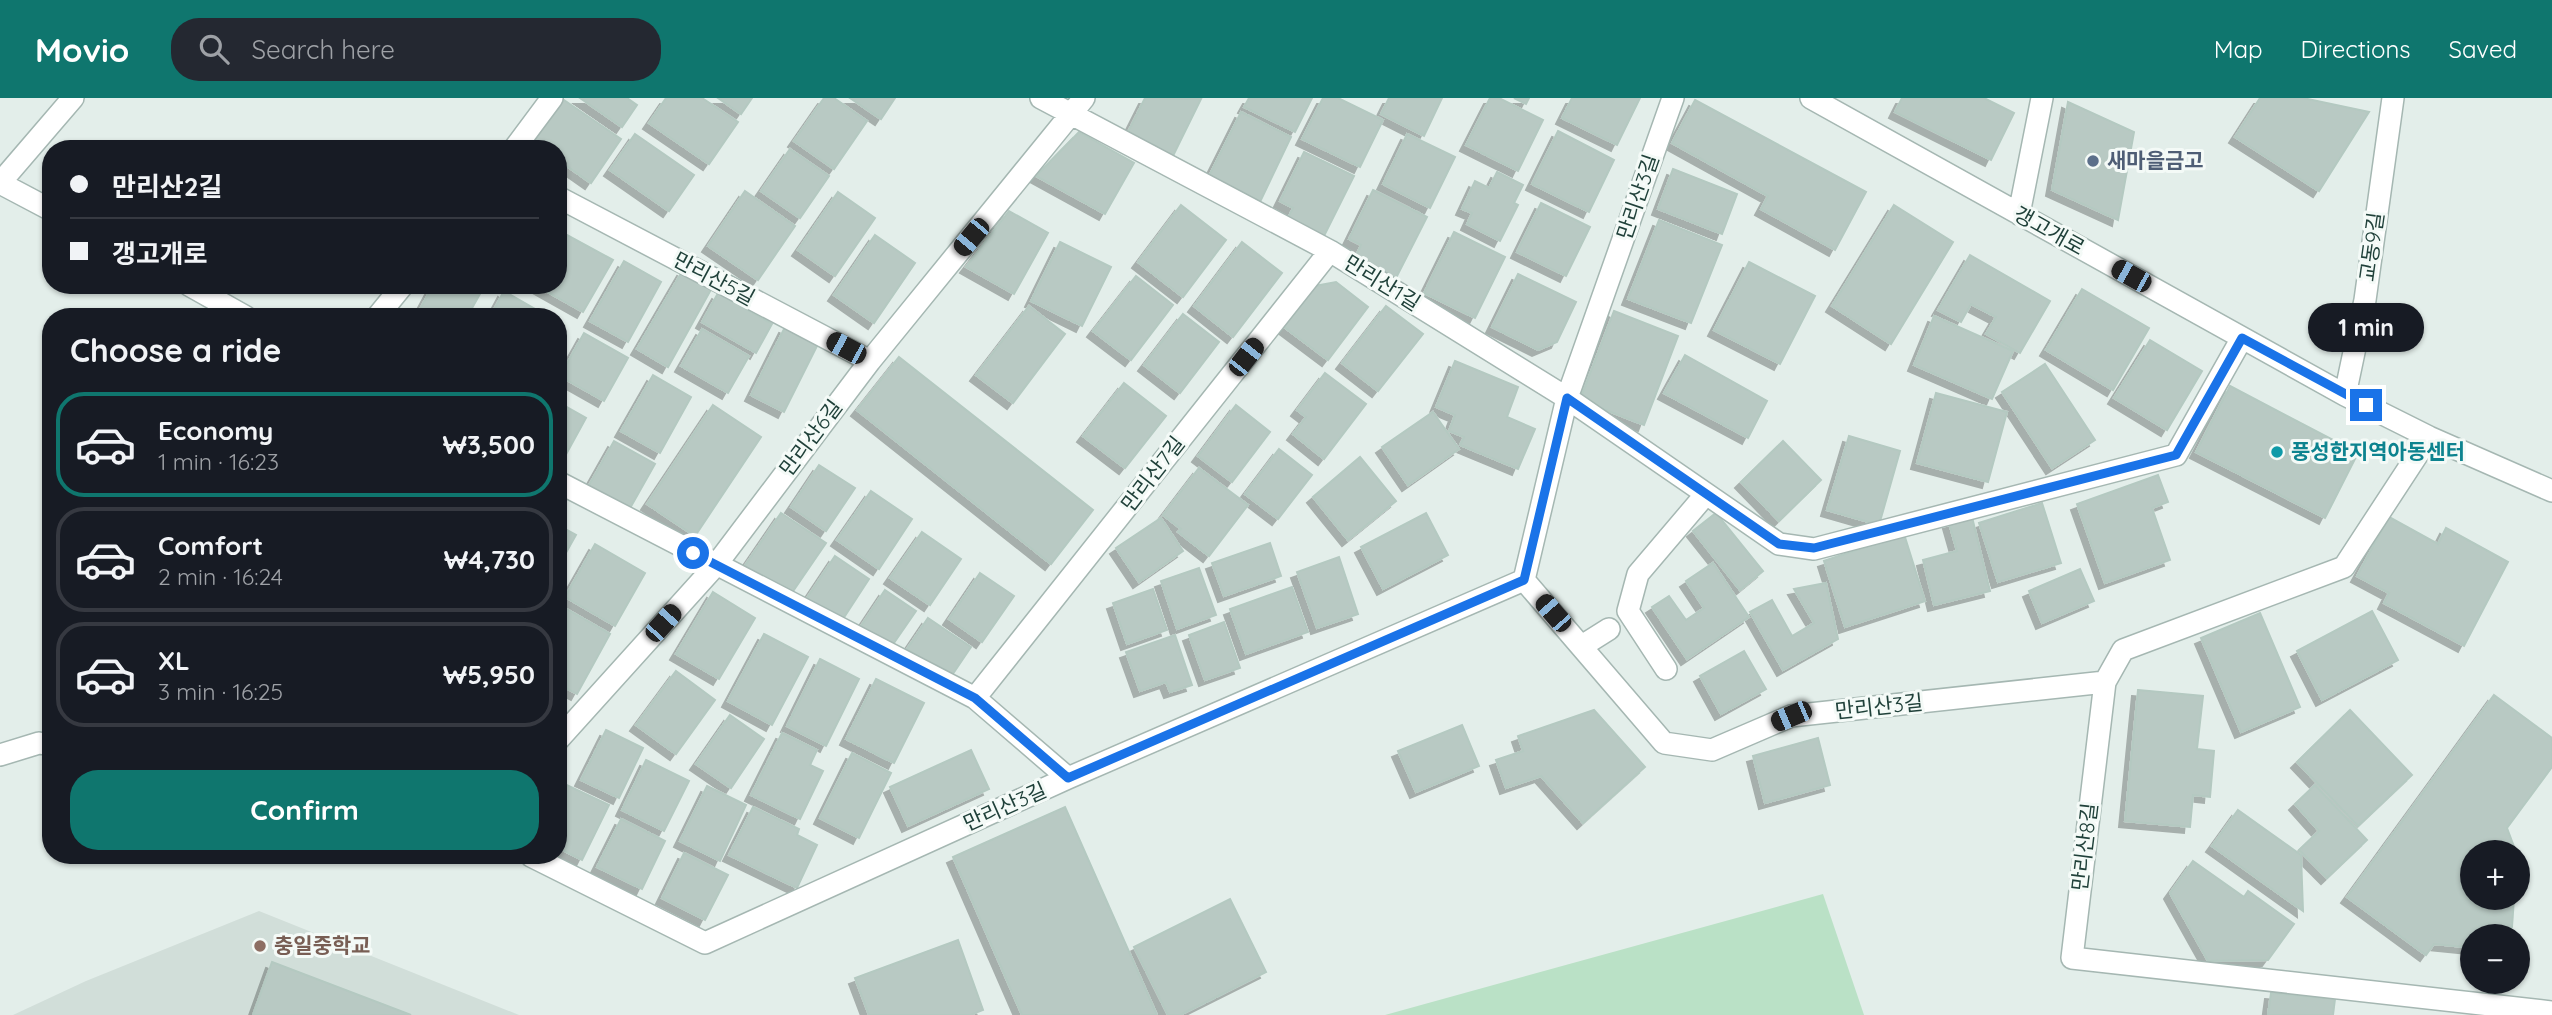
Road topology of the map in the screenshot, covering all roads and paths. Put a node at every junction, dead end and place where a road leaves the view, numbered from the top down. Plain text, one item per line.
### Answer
1 (73, 98) edge
2 (552, 98) edge
3 (1041, 98) edge
4 (1673, 98) edge
5 (1811, 98) edge
6 (2042, 98) edge
7 (2393, 98) edge
8 (1078, 106) edge
9 (521, 140) edge
10 (0, 183) edge
11 (567, 202) edge
12 (42, 205) edge
13 (2020, 214) junction
14 (1330, 251) junction
15 (204, 294) edge
16 (396, 294) edge
17 (230, 308) edge
18 (384, 308) edge
19 (2242, 338) junction
20 (870, 361) junction
21 (2345, 395) junction
22 (1567, 398) junction
23 (2429, 437) junction
24 (567, 487) edge
25 (2552, 491) edge
26 (1706, 494) junction
27 (716, 565) junction
28 (1524, 580) junction
29 (1609, 629) dead end
30 (1582, 646) junction
31 (1666, 669) dead end
32 (2105, 682) junction
33 (975, 698) junction
34 (567, 730) edge
35 (42, 741) edge
36 (0, 755) edge
37 (1068, 778) junction
38 (547, 864) edge
39 (2552, 1012) edge

1 - 10 street
2 - 9 street
3 - 8 street, 만리산1길
4 - 22 street, 만리산3길
5 - 13 street, 갱고개로
6 - 13 street
7 - 21 street, 교동9길
8 - 14 street, 만리산1길
8 - 20 street, 만리산6길
10 - 12 street
11 - 20 street, 만리산5길
13 - 19 street, 갱고개로
14 - 22 street, 만리산1길
14 - 33 street, 만리산7길
15 - 17 street
16 - 18 street
19 - 21 street, 갱고개로
19 - 26 street, 만리산1길
20 - 27 street, 만리산6길
21 - 23 street, 갱고개로
22 - 26 street, 만리산1길
22 - 28 street, 만리산3길
23 - 25 street, 갱고개로
23 - 32 street, 만리산8길
24 - 27 street
26 - 31 street
27 - 33 street
27 - 34 street, 만리산6길
28 - 30 street, 만리산3길
28 - 37 street, 만리산3길
29 - 30 street
30 - 32 street, 만리산3길
32 - 39 street, 만리산8길
33 - 37 street
35 - 36 street
37 - 38 street, 만리산3길

